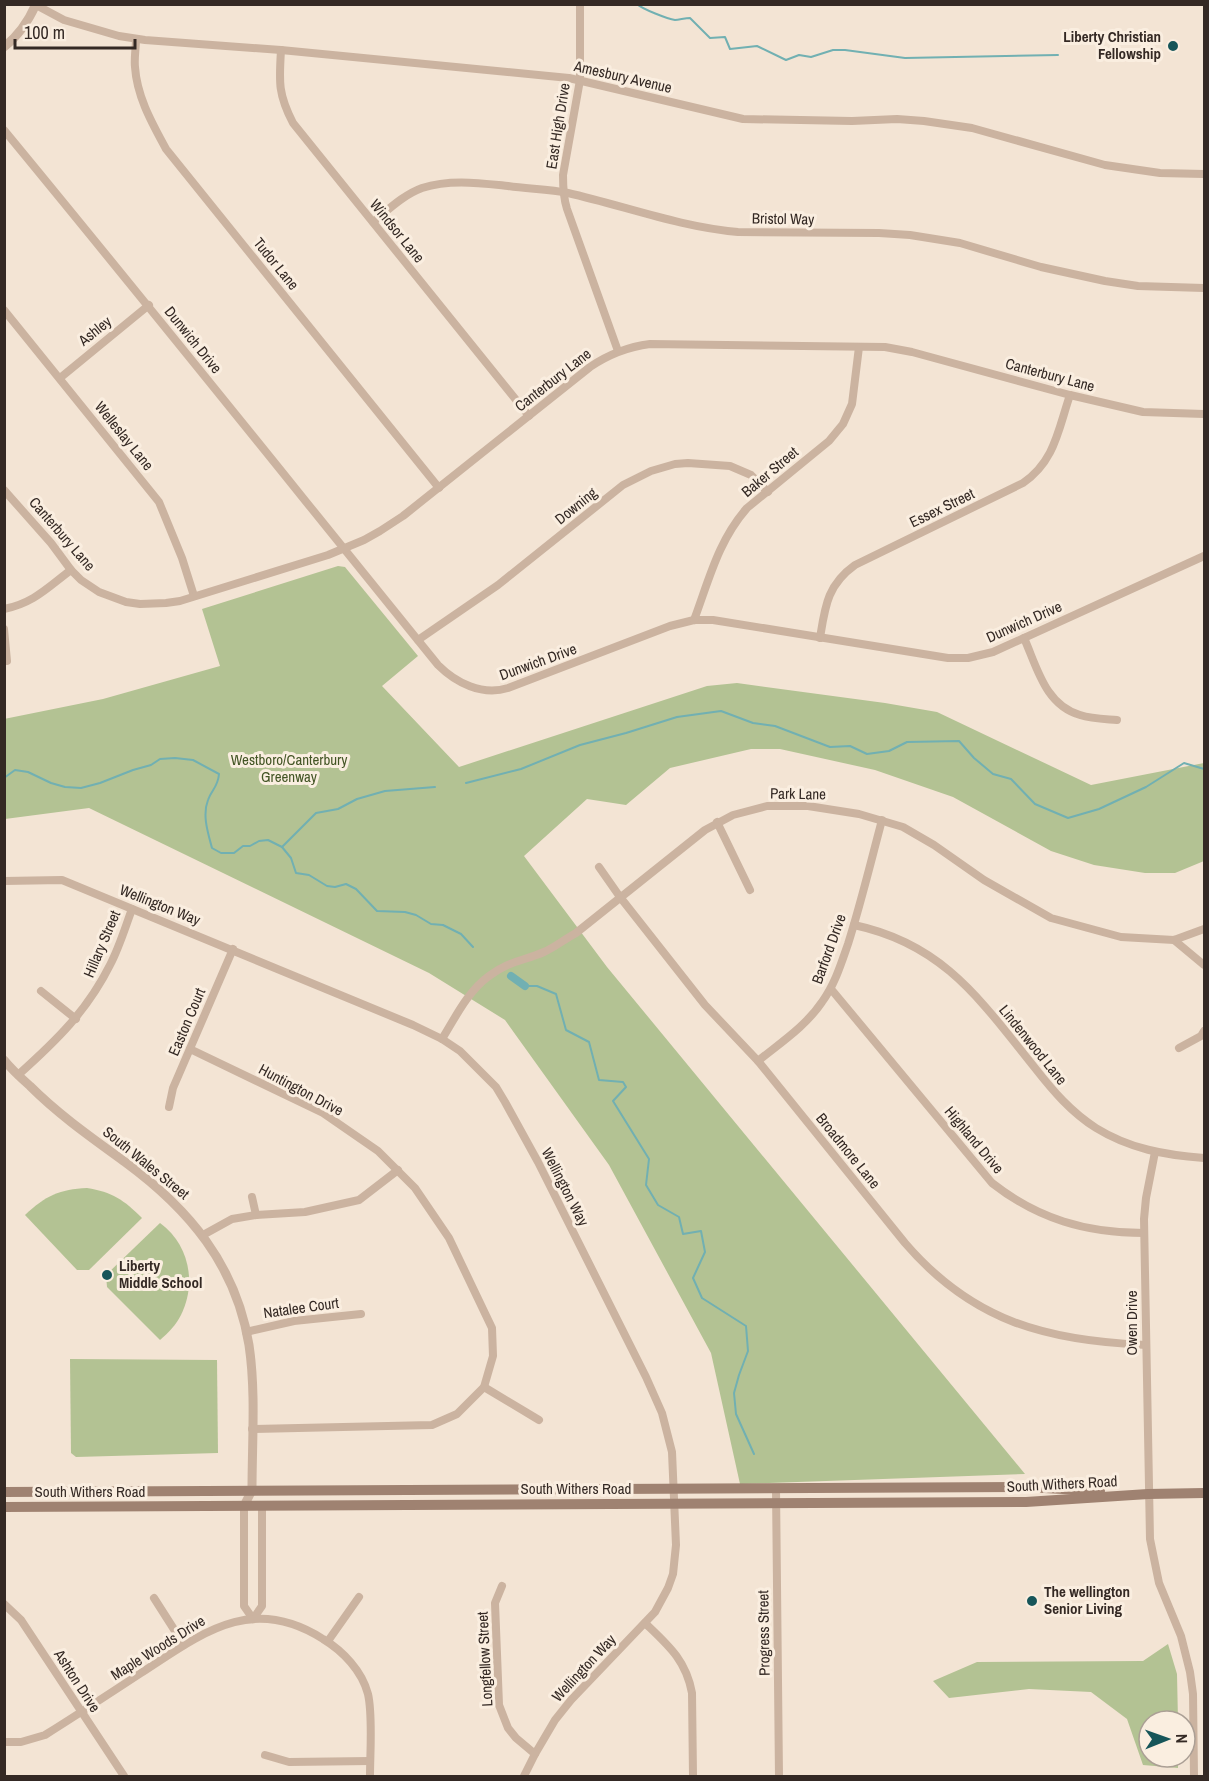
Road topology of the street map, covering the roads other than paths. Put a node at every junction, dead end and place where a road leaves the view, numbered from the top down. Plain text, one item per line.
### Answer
1 (580, 4) edge
2 (36, 5) edge
3 (136, 39) junction
4 (4, 47) edge
5 (281, 50) junction
6 (580, 80) junction
7 (4, 130) edge
8 (1204, 174) edge
9 (566, 193) junction
10 (373, 222) junction
11 (1204, 288) edge
12 (148, 305) junction
13 (4, 310) edge
14 (859, 347) junction
15 (618, 351) junction
16 (60, 378) junction
17 (1070, 395) junction
18 (1204, 414) edge
19 (529, 416) junction
20 (439, 488) junction
21 (4, 490) edge
22 (768, 492) junction
23 (343, 549) junction
24 (1204, 556) edge
25 (71, 570) junction
26 (194, 596) junction
27 (4, 609) edge
28 (694, 620) junction
29 (4, 629) edge
30 (820, 638) junction
31 (1024, 638) junction
32 (418, 640) junction
33 (7, 662) dead end
34 (1117, 720) dead end
35 (882, 820) junction
36 (717, 822) junction
37 (599, 867) dead end
38 (4, 881) edge
39 (750, 890) dead end
40 (620, 897) junction
41 (132, 909) junction
42 (854, 925) junction
43 (1204, 928) edge
44 (1174, 940) junction
45 (233, 949) junction
46 (1204, 965) edge
47 (831, 989) junction
48 (41, 991) dead end
49 (76, 1019) junction
50 (1204, 1031) edge
51 (442, 1039) junction
52 (1179, 1048) dead end
53 (190, 1049) junction
54 (4, 1060) edge
55 (758, 1061) junction
56 (18, 1075) junction
57 (169, 1107) dead end
58 (1155, 1152) junction
59 (1204, 1158) edge
60 (398, 1170) junction
61 (252, 1197) dead end
62 (256, 1215) junction
63 (1144, 1233) junction
64 (203, 1235) junction
65 (362, 1314) dead end
66 (246, 1332) junction
67 (1146, 1345) junction
68 (484, 1387) junction
69 (539, 1420) dead end
70 (252, 1429) junction
71 (673, 1489) junction
72 (776, 1489) junction
73 (252, 1490) junction
74 (4, 1492) edge
75 (1204, 1493) edge
76 (1148, 1494) junction
77 (673, 1504) junction
78 (776, 1504) junction
79 (244, 1506) junction
80 (262, 1506) junction
81 (4, 1507) edge
82 (502, 1586) dead end
83 (359, 1597) dead end
84 (154, 1598) dead end
85 (4, 1604) edge
86 (253, 1619) junction
87 (645, 1623) junction
88 (328, 1641) junction
89 (184, 1645) junction
90 (81, 1712) junction
91 (4, 1742) edge
92 (535, 1754) junction
93 (265, 1755) dead end
94 (370, 1761) junction
95 (124, 1776) edge
96 (370, 1776) edge
97 (524, 1776) edge
98 (693, 1776) edge
99 (779, 1776) edge
100 (1194, 1776) edge

1 - 6 street, East High Drive
2 - 3 street, Amesbury Avenue
2 - 4 street
3 - 5 street, Amesbury Avenue
3 - 20 street, Tudor Lane
5 - 6 street, Amesbury Avenue
5 - 10 street, Windsor Lane
6 - 8 street, Amesbury Avenue
6 - 9 street, East High Drive
7 - 12 street, Dunwich Drive
9 - 10 street, Bristol Way
9 - 11 street, Bristol Way
9 - 15 street, East High Drive
10 - 19 street, Windsor Lane
12 - 16 street, Ashley
12 - 23 street, Dunwich Drive
13 - 16 street, Welleslay Lane
14 - 15 street, Canterbury Lane
14 - 17 street, Canterbury Lane
14 - 22 street, Baker Street
15 - 19 street, Canterbury Lane
16 - 26 street, Welleslay Lane
17 - 18 street, Canterbury Lane
17 - 30 street, Essex Street
19 - 20 street, Canterbury Lane
20 - 23 street, Canterbury Lane
21 - 25 street, Canterbury Lane
22 - 28 street, Baker Street
22 - 32 street, Downing
23 - 26 street, Canterbury Lane
23 - 32 street, Dunwich Drive
24 - 31 street, Dunwich Drive
25 - 26 street, Canterbury Lane
25 - 27 street
28 - 30 street, Dunwich Drive
28 - 32 street, Dunwich Drive
29 - 33 street
30 - 31 street, Dunwich Drive
31 - 34 street
35 - 36 street, Park Lane
35 - 42 street, Barford Drive
35 - 44 street, Park Lane
36 - 39 street
36 - 40 street, Park Lane
37 - 40 street, Broadmore Lane
38 - 41 street, Wellington Way
40 - 51 street, Park Lane
40 - 55 street, Broadmore Lane
41 - 45 street, Wellington Way
41 - 49 street, Hillary Street
42 - 47 street, Barford Drive
42 - 58 street, Lindenwood Lane
43 - 44 street, Park Lane
44 - 46 street
45 - 51 street, Wellington Way
45 - 53 street, Easton Court
47 - 55 street, Barford Drive
47 - 63 street, Highland Drive
48 - 49 street
49 - 56 street, Hillary Street
50 - 52 street
51 - 71 street, Wellington Way
53 - 57 street, Easton Court
53 - 60 street, Huntington Drive
54 - 56 street, South Wales Street
55 - 67 street, Broadmore Lane
56 - 64 street, South Wales Street
58 - 59 street, Lindenwood Lane
58 - 63 street, Owen Drive
60 - 62 street
60 - 68 street, Huntington Drive
61 - 62 street
62 - 64 street
63 - 67 street, Owen Drive
64 - 66 street, South Wales Street
65 - 66 street, Natalee Court
66 - 70 street, South Wales Street
67 - 76 street, Owen Drive
68 - 69 street
68 - 70 street, Huntington Drive
70 - 73 street, South Wales Street
71 - 72 main road, South Withers Road
71 - 73 main road, South Withers Road
71 - 77 street, Wellington Way
72 - 76 main road, South Withers Road
72 - 78 street, Progress Street
73 - 74 main road, South Withers Road
73 - 79 street, South Wales Street
73 - 80 street
75 - 76 main road, South Withers Road
76 - 78 main road, South Withers Road
76 - 100 street, Owen Drive
77 - 78 main road, South Withers Road
77 - 80 main road, South Withers Road
77 - 87 street, Wellington Way
78 - 99 street, Progress Street
79 - 80 main road, South Withers Road
79 - 81 main road, South Withers Road
79 - 86 street
80 - 86 street
82 - 92 street, Longfellow Street
83 - 88 street
84 - 89 street
85 - 90 street, Ashton Drive
86 - 88 street, Maple Woods Drive
86 - 89 street, Maple Woods Drive
87 - 92 street, Wellington Way
87 - 98 street
88 - 94 street, Maple Woods Drive
89 - 90 street, Maple Woods Drive
90 - 91 street, Maple Woods Drive
90 - 95 street, Ashton Drive
92 - 97 street, Wellington Way
93 - 94 street
94 - 96 street, Maple Woods Drive

